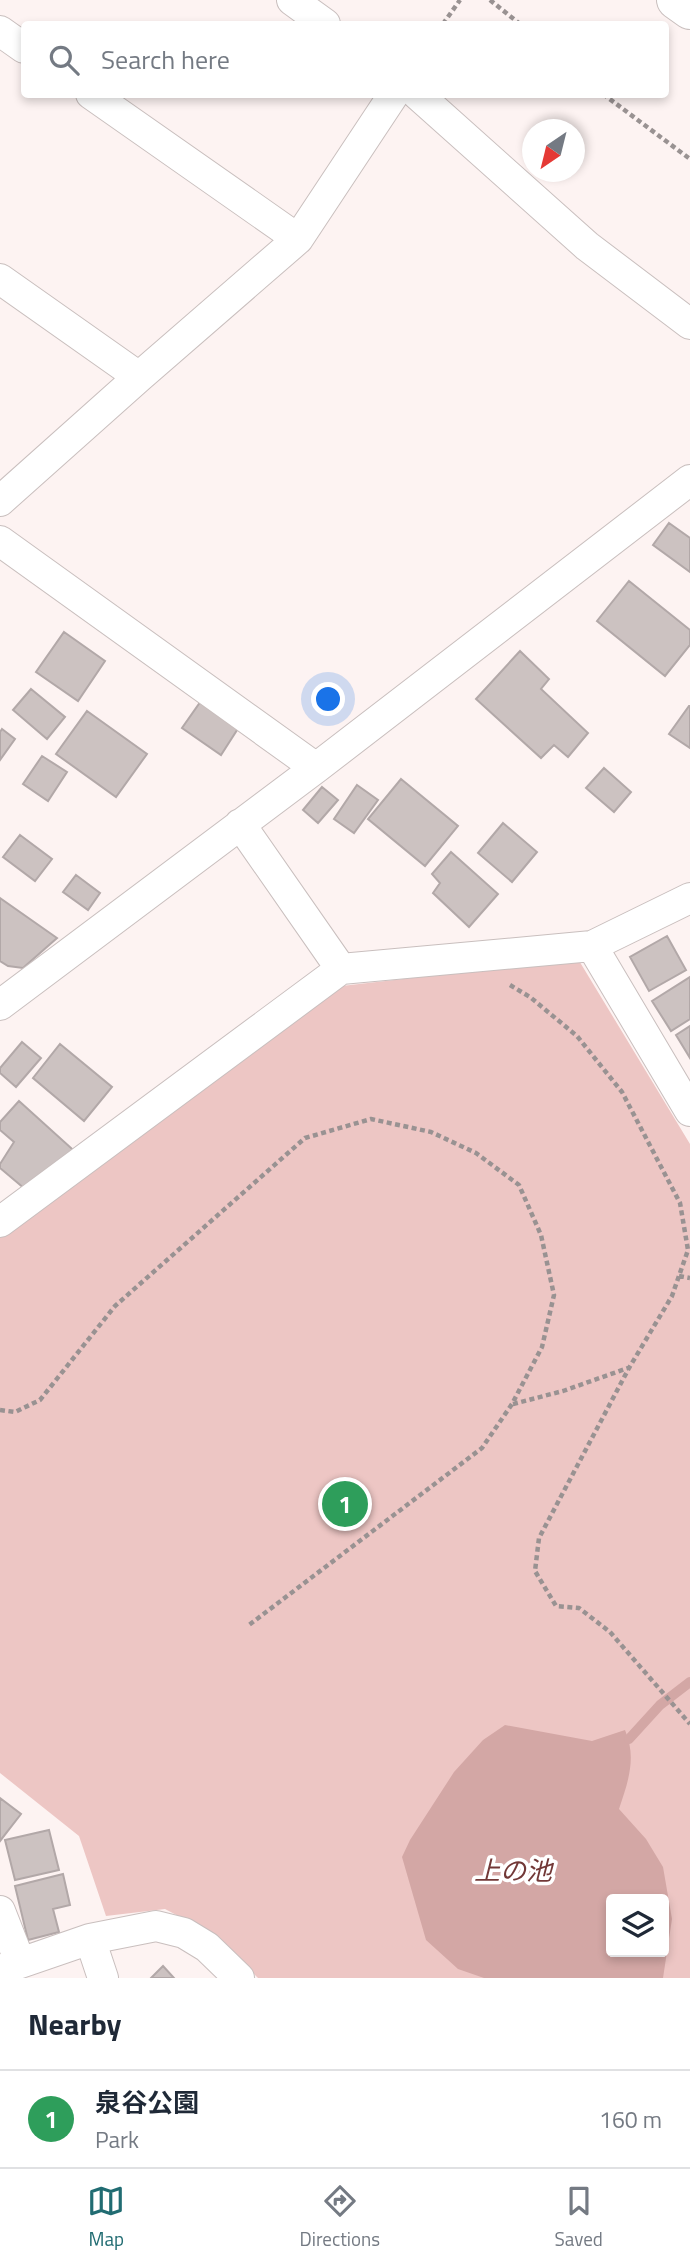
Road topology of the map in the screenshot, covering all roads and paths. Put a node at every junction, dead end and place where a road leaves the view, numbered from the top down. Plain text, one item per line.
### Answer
1 (292, 0) edge
2 (460, 0) edge
3 (491, 0) edge
4 (676, 0) edge
5 (690, 10) edge
6 (321, 21) edge
7 (445, 21) edge
8 (516, 21) edge
9 (0, 31) edge
10 (21, 46) edge
11 (97, 98) edge
12 (391, 98) edge
13 (421, 98) edge
14 (608, 98) edge
15 (690, 159) edge
16 (298, 239) junction
17 (0, 279) edge
18 (690, 324) edge
19 (139, 377) junction
20 (690, 480) edge
21 (0, 501) edge
22 (0, 541) edge
23 (316, 768) junction
24 (240, 824) junction
25 (690, 898) edge
26 (592, 946) junction
27 (463, 958) junction
28 (341, 969) junction
29 (0, 1005) edge
30 (690, 1111) edge
31 (0, 1222) edge
32 (679, 1276) junction
33 (690, 1278) edge
34 (629, 1368) junction
35 (512, 1405) junction
36 (0, 1410) edge
37 (249, 1625) dead end
38 (690, 1724) edge
39 (0, 1911) edge
40 (90, 1939) junction
41 (10, 1966) edge
42 (103, 1978) edge
43 (239, 1978) edge

1 - 6 street
2 - 7 path
3 - 8 path
4 - 5 street
9 - 10 street
11 - 16 street
12 - 16 street
13 - 18 street
14 - 15 path
16 - 19 street
17 - 19 street
19 - 21 street
20 - 23 street
22 - 23 street
23 - 24 street
24 - 28 street
24 - 29 street
25 - 26 street
26 - 27 street
26 - 30 street
27 - 28 street
27 - 32 path
28 - 31 street
32 - 33 path
32 - 34 path
34 - 35 path
34 - 38 path
35 - 36 path
35 - 37 path
39 - 41 street
40 - 41 street
40 - 42 street
40 - 43 street

